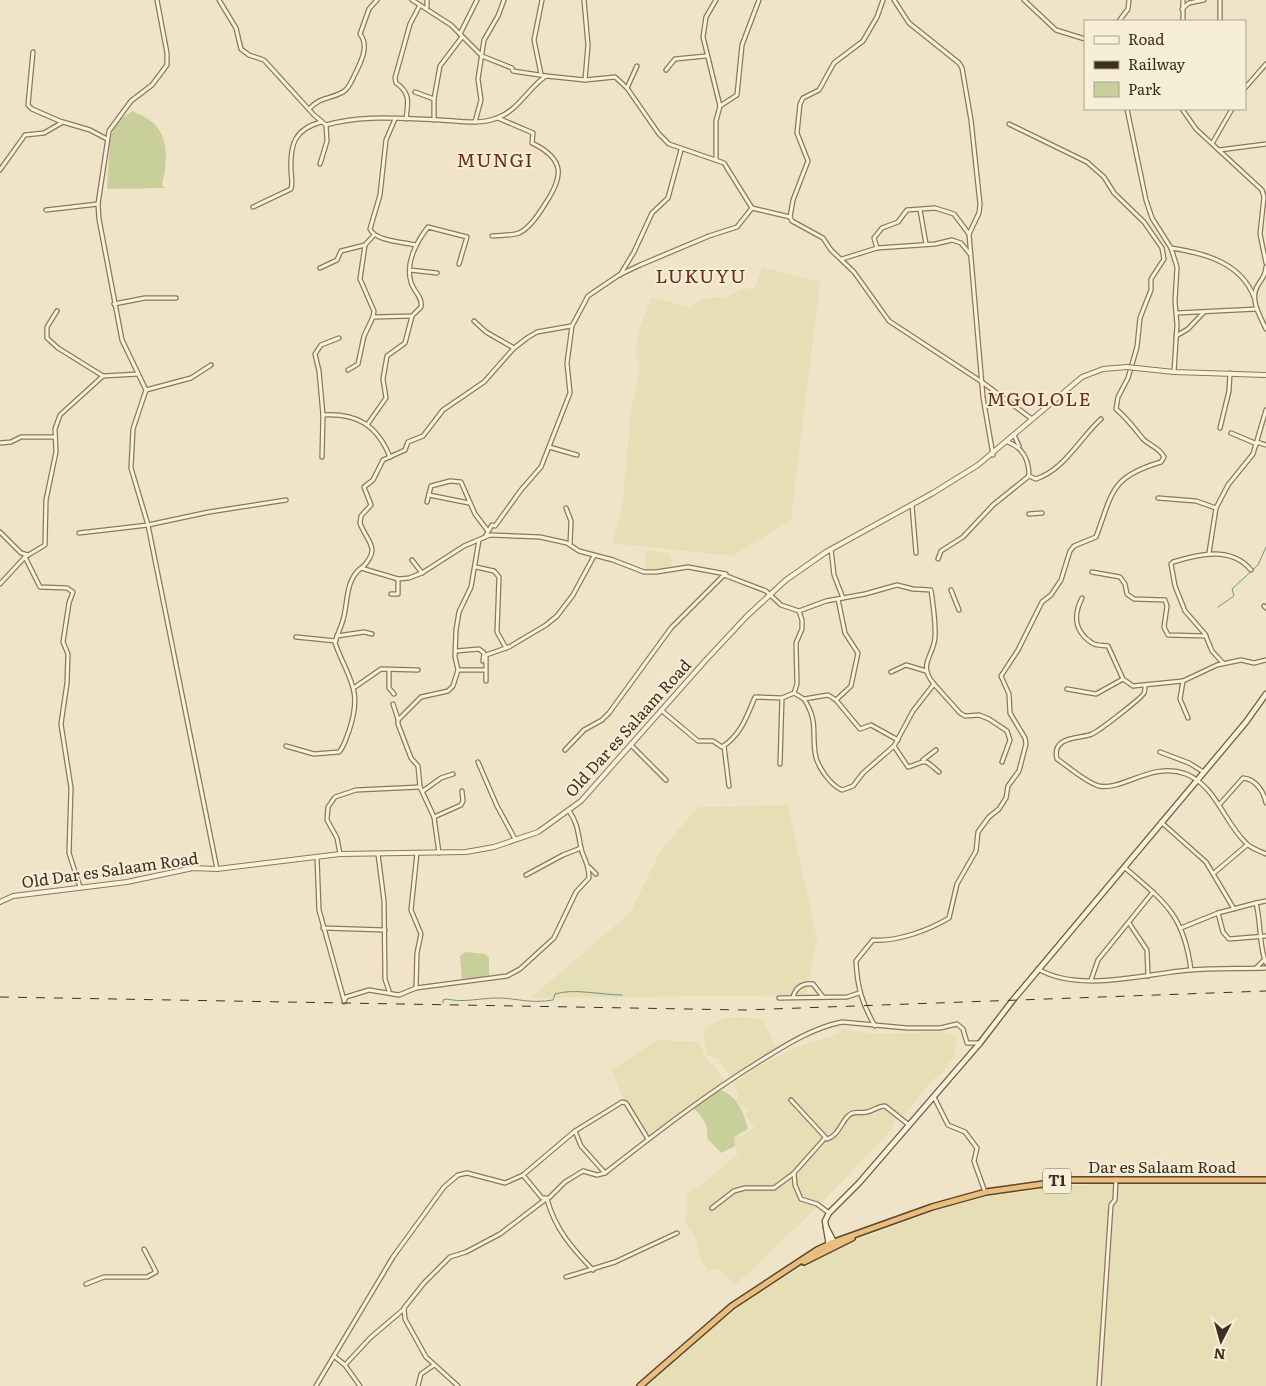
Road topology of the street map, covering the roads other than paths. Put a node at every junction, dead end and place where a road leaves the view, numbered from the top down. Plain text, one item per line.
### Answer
1 (157, 0) edge
2 (219, 0) edge
3 (377, 0) edge
4 (412, 0) edge
5 (427, 0) edge
6 (477, 0) edge
7 (504, 0) edge
8 (542, 0) edge
9 (584, 0) edge
10 (716, 0) edge
11 (759, 0) edge
12 (882, 0) edge
13 (894, 0) edge
14 (1024, 0) edge
15 (1129, 0) edge
16 (1183, 0) edge
17 (1204, 0) edge
18 (1220, 0) edge
19 (420, 5) junction
20 (427, 8) junction
21 (1182, 9) junction
22 (1120, 20) edge
23 (1183, 20) edge
24 (1220, 20) edge
25 (461, 36) junction
26 (1084, 39) edge
27 (33, 52) dead end
28 (482, 56) junction
29 (706, 56) junction
30 (1266, 64) edge
31 (637, 66) dead end
32 (666, 70) dead end
33 (542, 75) junction
34 (546, 76) junction
35 (585, 80) junction
36 (1246, 86) edge
37 (627, 88) junction
38 (415, 92) dead end
39 (434, 98) junction
40 (720, 106) junction
41 (308, 109) junction
42 (1127, 110) edge
43 (1183, 110) edge
44 (1231, 110) edge
45 (498, 118) junction
46 (396, 119) junction
47 (406, 119) junction
48 (434, 120) junction
49 (63, 122) junction
50 (322, 122) junction
51 (475, 122) junction
52 (1009, 124) dead end
53 (326, 125) junction
54 (108, 139) junction
55 (1213, 142) junction
56 (1266, 144) edge
57 (681, 150) junction
58 (1219, 150) junction
59 (716, 159) junction
60 (320, 164) dead end
61 (0, 170) edge
62 (98, 204) junction
63 (253, 208) dead end
64 (752, 208) junction
65 (46, 210) dead end
66 (920, 210) junction
67 (1264, 210) edge
68 (790, 217) junction
69 (374, 234) junction
70 (969, 234) junction
71 (492, 236) dead end
72 (926, 244) junction
73 (365, 245) junction
74 (415, 245) junction
75 (877, 248) junction
76 (1171, 248) junction
77 (971, 255) junction
78 (842, 259) junction
79 (1266, 263) edge
80 (459, 264) dead end
81 (1266, 267) edge
82 (320, 268) dead end
83 (410, 270) junction
84 (437, 273) dead end
85 (620, 275) junction
86 (1254, 297) junction
87 (176, 298) dead end
88 (114, 304) junction
89 (1257, 309) junction
90 (57, 311) dead end
91 (1205, 311) junction
92 (1177, 313) junction
93 (412, 316) junction
94 (373, 318) junction
95 (474, 321) dead end
96 (572, 326) junction
97 (1266, 330) edge
98 (1176, 336) junction
99 (339, 338) dead end
100 (514, 348) junction
101 (211, 365) dead end
102 (348, 370) dead end
103 (1174, 372) junction
104 (1230, 373) junction
105 (138, 374) junction
106 (1266, 375) edge
107 (104, 376) junction
108 (982, 382) junction
109 (146, 390) junction
110 (1266, 410) edge
111 (323, 415) junction
112 (1032, 419) junction
113 (1101, 419) dead end
114 (367, 425) junction
115 (1220, 428) dead end
116 (1231, 434) dead end
117 (1014, 435) junction
118 (55, 437) junction
119 (1008, 442) junction
120 (0, 443) edge
121 (1257, 443) junction
122 (1266, 445) edge
123 (1019, 447) junction
124 (549, 448) junction
125 (577, 455) dead end
126 (993, 455) junction
127 (322, 457) dead end
128 (390, 457) junction
129 (1029, 476) junction
130 (429, 495) junction
131 (1158, 498) dead end
132 (286, 500) dead end
133 (427, 502) dead end
134 (469, 503) junction
135 (912, 504) junction
136 (566, 508) dead end
137 (1216, 508) junction
138 (1042, 512) dead end
139 (1029, 514) dead end
140 (148, 525) junction
141 (488, 530) junction
142 (0, 532) edge
143 (80, 533) dead end
144 (486, 536) junction
145 (479, 539) junction
146 (570, 545) junction
147 (831, 549) junction
148 (916, 553) dead end
149 (1209, 553) junction
150 (27, 556) junction
151 (594, 556) junction
152 (938, 559) dead end
153 (412, 560) dead end
154 (476, 567) junction
155 (361, 568) junction
156 (1251, 570) dead end
157 (1092, 572) dead end
158 (422, 573) junction
159 (724, 575) junction
160 (398, 579) junction
161 (0, 584) edge
162 (951, 590) dead end
163 (391, 594) dead end
164 (769, 594) junction
165 (843, 598) junction
166 (1082, 598) dead end
167 (838, 599) junction
168 (959, 610) dead end
169 (799, 611) junction
170 (372, 634) dead end
171 (1206, 636) junction
172 (296, 637) dead end
173 (336, 638) junction
174 (506, 648) junction
175 (456, 651) junction
176 (1266, 660) edge
177 (483, 661) dead end
178 (1223, 664) junction
179 (389, 670) junction
180 (418, 670) dead end
181 (458, 670) junction
182 (485, 670) junction
183 (926, 671) junction
184 (891, 672) dead end
185 (1123, 679) junction
186 (486, 681) dead end
187 (1184, 681) junction
188 (934, 684) junction
189 (1145, 686) junction
190 (355, 687) junction
191 (1067, 689) dead end
192 (794, 693) junction
193 (394, 694) dead end
194 (1266, 694) edge
195 (782, 698) junction
196 (804, 700) junction
197 (836, 700) junction
198 (393, 704) dead end
199 (661, 710) junction
200 (1188, 718) dead end
201 (398, 720) junction
202 (898, 740) junction
203 (631, 745) junction
204 (286, 746) dead end
205 (724, 746) junction
206 (894, 746) junction
207 (565, 750) dead end
208 (936, 750) dead end
209 (1160, 752) dead end
210 (922, 760) junction
211 (478, 762) dead end
212 (1002, 762) dead end
213 (780, 764) dead end
214 (1202, 771) junction
215 (939, 772) dead end
216 (453, 774) dead end
217 (666, 780) dead end
218 (1196, 780) junction
219 (729, 786) dead end
220 (420, 787) junction
221 (422, 791) junction
222 (462, 791) dead end
223 (1265, 793) edge
224 (1266, 803) edge
225 (1219, 805) junction
226 (568, 811) junction
227 (434, 817) junction
228 (1161, 822) junction
229 (515, 839) junction
230 (1247, 845) junction
231 (581, 848) junction
232 (417, 853) junction
233 (439, 853) junction
234 (340, 854) junction
235 (378, 854) junction
236 (1266, 854) edge
237 (317, 857) junction
238 (589, 866) junction
239 (1124, 867) junction
240 (217, 869) junction
241 (596, 874) dead end
242 (1214, 874) junction
243 (526, 875) dead end
244 (80, 888) junction
245 (1153, 892) junction
246 (1266, 901) edge
247 (0, 902) edge
248 (1256, 903) junction
249 (1234, 909) junction
250 (1218, 913) junction
251 (1129, 923) junction
252 (323, 928) junction
253 (1181, 928) junction
254 (385, 930) junction
255 (1264, 937) edge
256 (1265, 961) edge
257 (1256, 968) junction
258 (1266, 968) edge
259 (1038, 969) junction
260 (1191, 970) junction
261 (1148, 976) junction
262 (1091, 980) junction
263 (416, 988) junction
264 (390, 992) junction
265 (859, 993) junction
266 (793, 997) junction
267 (823, 997) junction
268 (780, 998) dead end
269 (875, 1026) junction
270 (980, 1043) junction
271 (934, 1097) junction
272 (791, 1100) dead end
273 (909, 1125) junction
274 (575, 1131) junction
275 (648, 1138) junction
276 (825, 1138) junction
277 (605, 1173) junction
278 (794, 1173) junction
279 (523, 1175) junction
280 (1116, 1178) junction
281 (1266, 1180) edge
282 (986, 1192) junction
283 (546, 1199) junction
284 (712, 1208) dead end
285 (828, 1213) junction
286 (826, 1225) junction
287 (678, 1233) dead end
288 (835, 1244) junction
289 (829, 1247) junction
290 (144, 1249) dead end
291 (593, 1270) junction
292 (566, 1277) dead end
293 (86, 1284) dead end
294 (404, 1308) junction
295 (335, 1357) junction
296 (345, 1365) junction
297 (434, 1365) junction
298 (316, 1386) edge
299 (360, 1386) edge
300 (418, 1386) edge
301 (458, 1386) edge
302 (640, 1386) edge
303 (1099, 1386) edge

1 - 54 street
2 - 41 street
3 - 41 street
4 - 19 street
5 - 20 street
6 - 25 street
7 - 28 street
8 - 33 street
9 - 35 street
10 - 29 street
11 - 40 street
12 - 68 street
13 - 70 street
14 - 26 street
15 - 22 street
16 - 21 street
17 - 21 street
18 - 24 street
19 - 20 street
19 - 47 street
20 - 25 street
21 - 23 street
25 - 28 street
25 - 39 street
27 - 49 street
28 - 33 street
28 - 51 street
29 - 32 street
29 - 40 street
30 - 36 street
31 - 37 street
33 - 34 street
34 - 35 street
34 - 45 street
35 - 37 street
37 - 57 street
38 - 39 street
39 - 48 street
40 - 59 street
41 - 50 street
42 - 76 street
43 - 55 street
44 - 55 street
45 - 51 street
45 - 71 street
46 - 47 street
46 - 53 street
46 - 69 street
47 - 48 street
48 - 51 street
49 - 54 street
49 - 61 street
50 - 53 street
50 - 63 street
52 - 265 street
53 - 60 street
54 - 62 street
55 - 58 street
56 - 58 street
57 - 59 street
57 - 85 street
58 - 67 street
59 - 64 street
62 - 65 street
62 - 88 street
64 - 68 street
64 - 85 street
66 - 70 street
66 - 72 street
66 - 75 street
67 - 79 street
68 - 78 street
69 - 73 street
69 - 74 street
70 - 77 street
72 - 75 street
72 - 77 street
73 - 82 street
73 - 94 street
74 - 80 street
74 - 83 street
75 - 78 street
76 - 86 street
76 - 92 street
77 - 108 street
78 - 108 street
81 - 86 street
83 - 84 street
83 - 93 street
85 - 96 street
86 - 89 street
87 - 88 street
88 - 105 street
89 - 91 street
89 - 97 street
90 - 107 street
91 - 92 street
91 - 98 street
92 - 98 street
93 - 94 street
93 - 114 street
94 - 102 street
95 - 100 street
96 - 100 street
96 - 124 street
98 - 103 street
99 - 111 street
100 - 128 street
101 - 109 street
103 - 104 street
103 - 112 street, Old Dar es Salaam Road, bridge
104 - 106 street
104 - 115 street
105 - 107 street
105 - 109 street
107 - 118 street
108 - 112 street
108 - 126 street
109 - 140 street
110 - 121 street
111 - 114 street
111 - 127 street
112 - 117 street, Old Dar es Salaam Road
113 - 129 street
114 - 128 street
116 - 121 street
117 - 119 street, Old Dar es Salaam Road
117 - 123 street
118 - 120 street
118 - 150 street
119 - 123 street
119 - 126 street, Old Dar es Salaam Road
121 - 122 street
121 - 137 street
123 - 129 street
124 - 125 street
124 - 141 street
126 - 135 street, Old Dar es Salaam Road
128 - 155 street
129 - 152 street
130 - 133 street
130 - 134 street
130 - 134 street
131 - 137 street
132 - 140 street
134 - 141 street
135 - 147 street, Old Dar es Salaam Road
135 - 148 street
136 - 146 street
137 - 149 street
138 - 139 street
140 - 143 street
140 - 240 street
141 - 144 street
142 - 150 street
144 - 145 street
144 - 146 street
145 - 154 street
145 - 158 street
146 - 151 street
147 - 164 street, Old Dar es Salaam Road
147 - 165 street
149 - 156 street
149 - 171 street
150 - 161 street
150 - 244 street
151 - 159 street
151 - 174 street
153 - 158 street
154 - 174 street
154 - 175 street
155 - 160 street
155 - 173 street
157 - 171 street
158 - 160 street
159 - 164 street
159 - 207 street
160 - 163 street
162 - 168 street
164 - 169 street
164 - 199 street, Old Dar es Salaam Road
165 - 167 street
165 - 183 street
166 - 185 street
167 - 169 street
167 - 197 street
169 - 192 street
170 - 173 street
171 - 178 street
172 - 173 street
173 - 190 street
174 - 182 street
175 - 177 street
175 - 181 street
176 - 178 street
178 - 187 street
179 - 180 street
179 - 190 street
179 - 193 street
181 - 182 street
181 - 201 street
182 - 186 street
183 - 184 street
183 - 188 street
185 - 189 street
185 - 191 street
187 - 189 street
187 - 200 street
188 - 202 street
188 - 212 street
189 - 218 street
190 - 204 street
192 - 195 street
192 - 196 street
194 - 214 main road
195 - 205 street
195 - 213 street
196 - 197 street
196 - 206 street
197 - 202 street
198 - 201 street
199 - 203 street, Old Dar es Salaam Road
199 - 205 street
201 - 220 street
202 - 206 street
203 - 217 street
203 - 226 street, Old Dar es Salaam Road
205 - 219 street
206 - 210 street
208 - 210 street
209 - 214 street
210 - 215 street
211 - 229 street
214 - 218 main road
216 - 221 street
218 - 225 street
218 - 228 main road
220 - 221 street
220 - 234 street
221 - 227 street
222 - 227 street
223 - 224 street
223 - 225 street
225 - 230 street
226 - 229 street, Old Dar es Salaam Road
226 - 231 street
227 - 233 street
228 - 239 main road
228 - 242 street
229 - 233 street, Old Dar es Salaam Road
230 - 236 street
230 - 242 street
231 - 238 street
231 - 243 street
232 - 233 street, Old Dar es Salaam Road
232 - 235 street, Old Dar es Salaam Road
232 - 263 street
234 - 235 street, Old Dar es Salaam Road
234 - 237 street, Old Dar es Salaam Road
235 - 254 street
237 - 240 street, Old Dar es Salaam Road
237 - 252 street
238 - 241 street
238 - 263 street
239 - 245 street
239 - 259 main road
240 - 244 street, Old Dar es Salaam Road
242 - 249 street
244 - 247 street, Old Dar es Salaam Road
245 - 251 street
245 - 253 street
246 - 248 street
248 - 249 street
248 - 255 street
249 - 250 street
250 - 253 street
250 - 255 street
251 - 261 street
251 - 262 street
252 - 254 street
252 - 264 street
253 - 260 street
254 - 264 street
255 - 256 street
256 - 257 street
257 - 258 street
257 - 260 street
259 - 262 street
259 - 270 main road
260 - 261 street
261 - 262 street
263 - 264 street
265 - 267 street
265 - 269 street
266 - 267 street
266 - 267 street
266 - 268 street
269 - 270 street
269 - 275 street
270 - 271 main road
271 - 273 main road
271 - 282 street
272 - 276 street
273 - 276 street
273 - 285 main road
274 - 275 street
274 - 277 street
274 - 279 street
275 - 277 street
276 - 278 street
277 - 283 street
278 - 284 street
278 - 285 street
279 - 283 street
279 - 295 street
280 - 281 highway, Dar es Salaam Road / T1
280 - 282 highway, Dar es Salaam Road / T1
280 - 303 street
282 - 288 highway, Dar es Salaam Road / T1
283 - 291 street
283 - 294 street
285 - 286 main road
286 - 288 main road
286 - 289 main road
287 - 291 street
288 - 289 highway, Dar es Salaam Road / T1
289 - 302 highway, Dar es Salaam Road / T1
290 - 293 street
291 - 292 street
294 - 296 street
294 - 297 street
295 - 296 street
295 - 298 street
296 - 299 street
297 - 300 street
297 - 301 street

